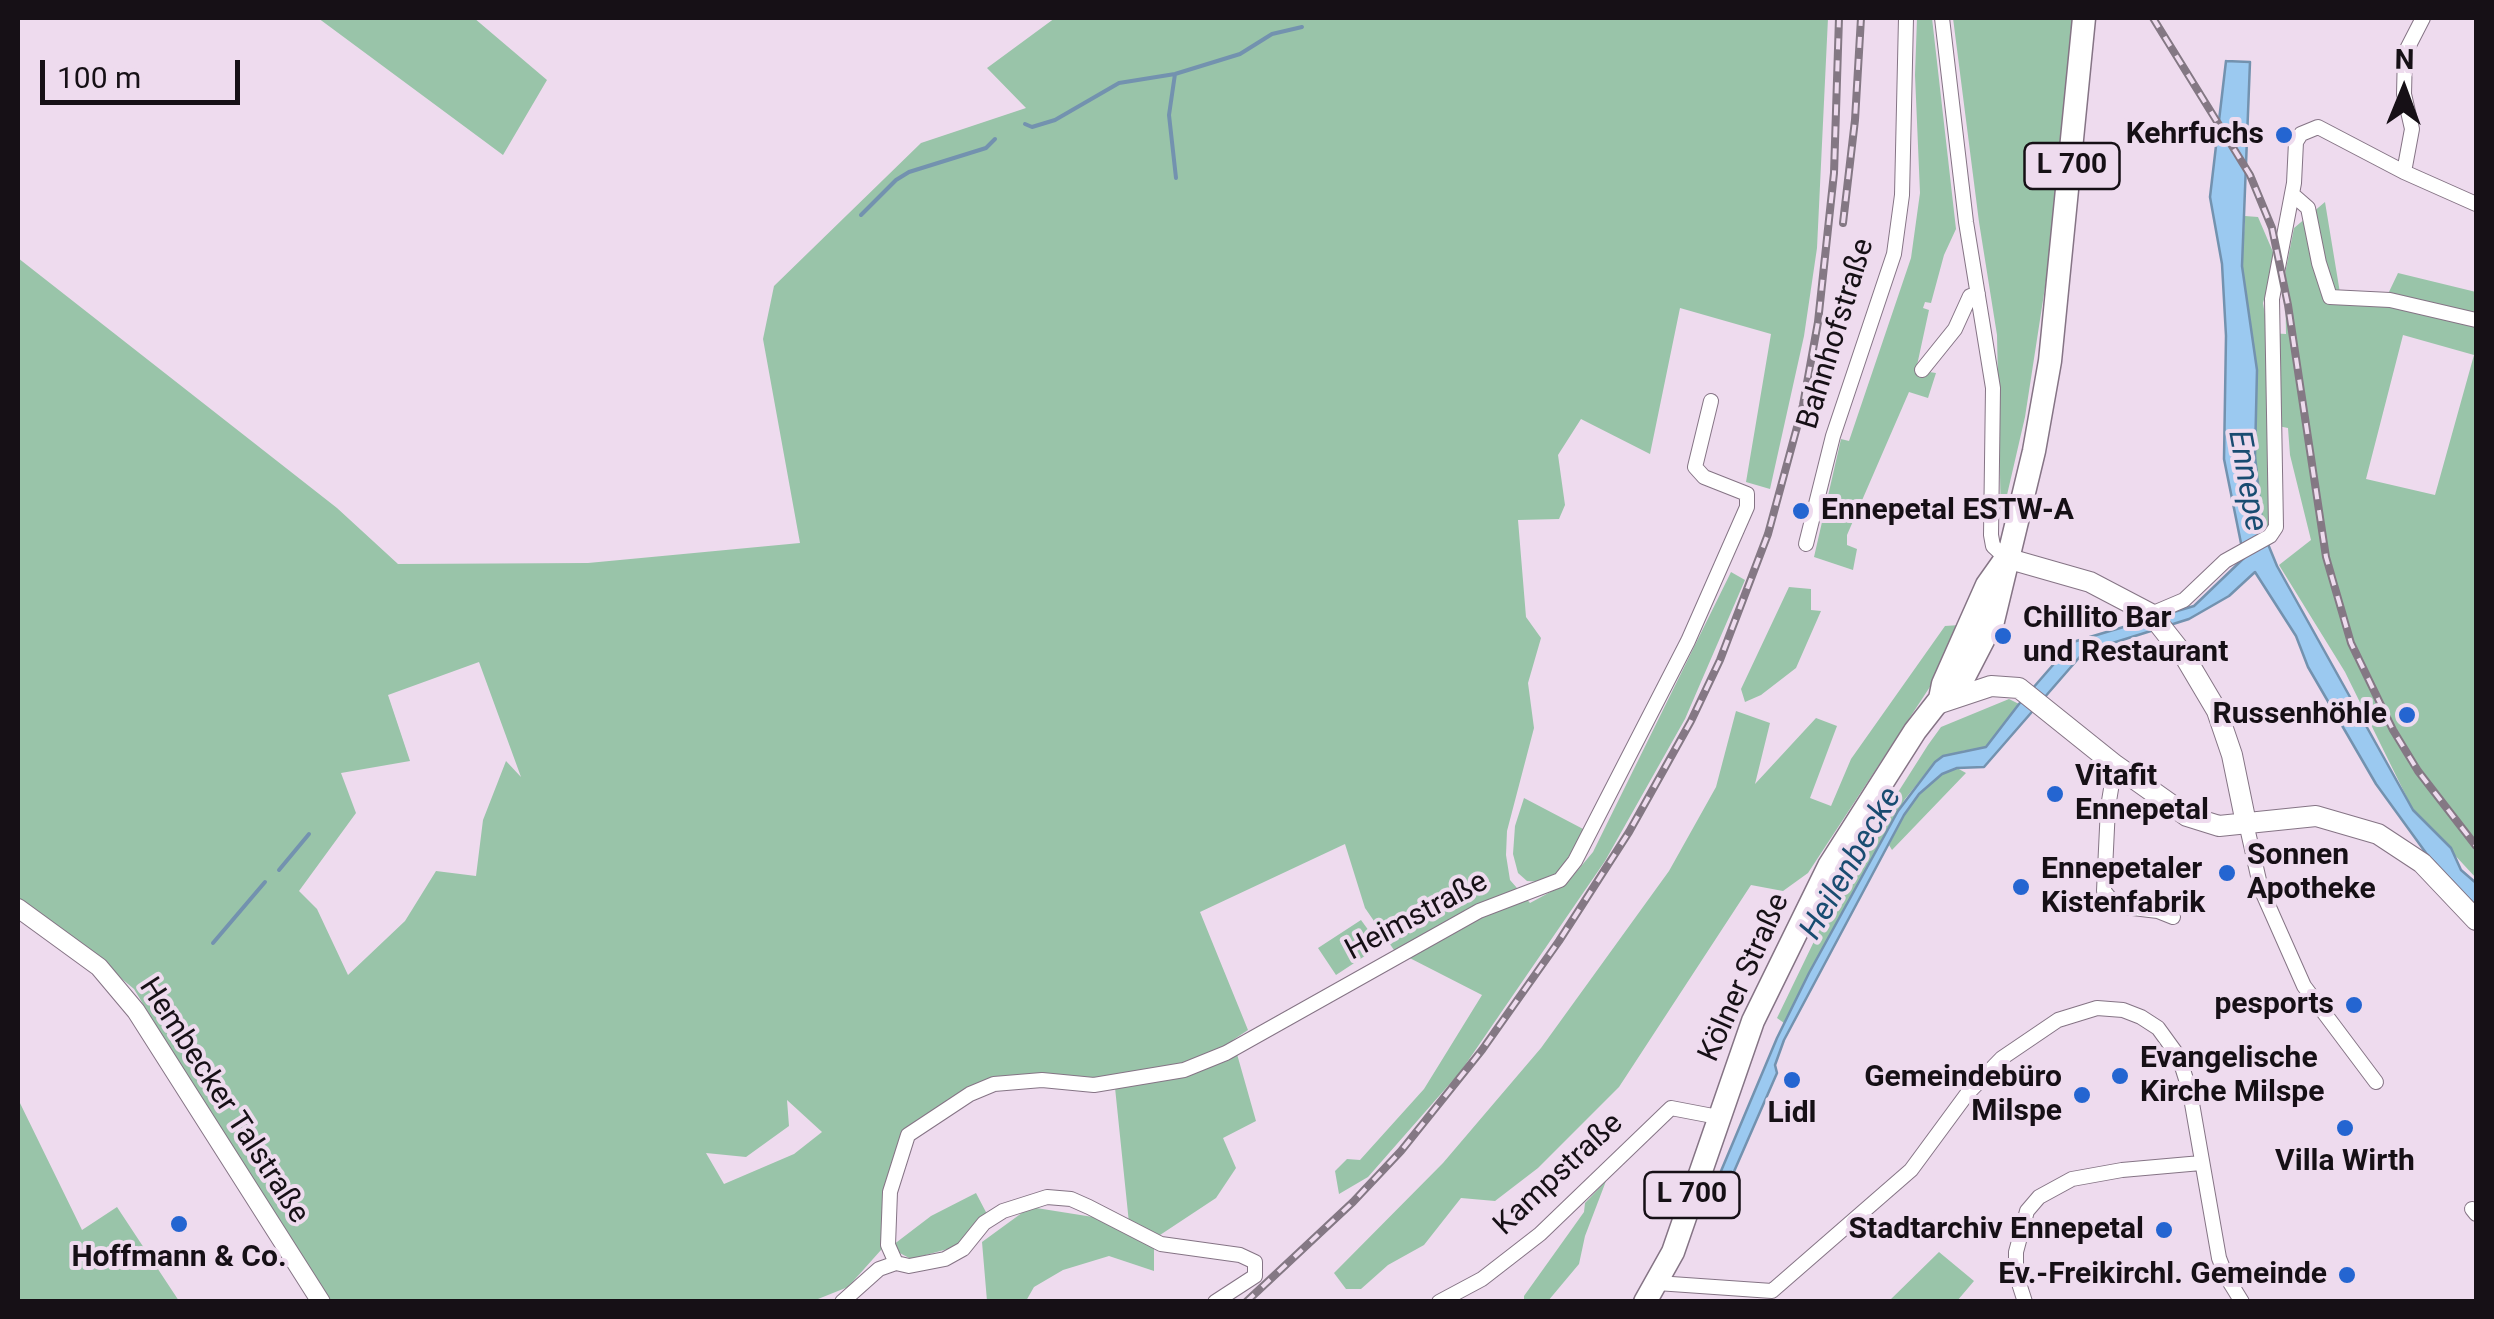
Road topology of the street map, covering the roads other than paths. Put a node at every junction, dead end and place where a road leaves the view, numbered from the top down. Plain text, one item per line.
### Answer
1 (1906, 18) edge
2 (1942, 18) edge
3 (2084, 18) edge
4 (2423, 18) edge
5 (2404, 172) junction
6 (2292, 194) junction
7 (2476, 204) edge
8 (1978, 294) junction
9 (2476, 320) edge
10 (1922, 370) dead end
11 (1711, 402) dead end
12 (1806, 544) dead end
13 (2006, 558) junction
14 (2158, 622) junction
15 (1959, 672) junction
16 (2029, 694) junction
17 (1939, 701) junction
18 (2115, 766) junction
19 (2246, 823) junction
20 (18, 908) edge
21 (2173, 917) dead end
22 (2476, 920) edge
23 (2376, 1082) dead end
24 (1718, 1117) junction
25 (2201, 1164) junction
26 (896, 1262) junction
27 (1652, 1295) edge
28 (322, 1302) edge
29 (842, 1302) edge
30 (1215, 1302) edge
31 (1439, 1302) edge
32 (2025, 1302) edge
33 (2242, 1302) edge

1 - 12 street, Bahnhofstraße
2 - 8 street
3 - 13 main road, Kölner Straße / L 700
4 - 5 street
5 - 6 street
5 - 7 street
6 - 9 street
6 - 14 street
8 - 10 street
8 - 13 street
11 - 26 street, Heimstraße
13 - 14 main road
13 - 15 main road, Kölner Straße / L 700
14 - 19 main road
15 - 16 main road
15 - 17 main road, Kölner Straße / L 700
16 - 17 main road
16 - 18 main road
17 - 24 main road, Kölner Straße / L 700
18 - 19 main road
18 - 21 street
19 - 22 main road
19 - 23 street
20 - 28 street, Hembecker Talstraße
24 - 27 main road, Kölner Straße / L 700
24 - 31 street, Kampstraße
25 - 27 street
25 - 32 street
25 - 33 street
26 - 29 street
26 - 30 street

